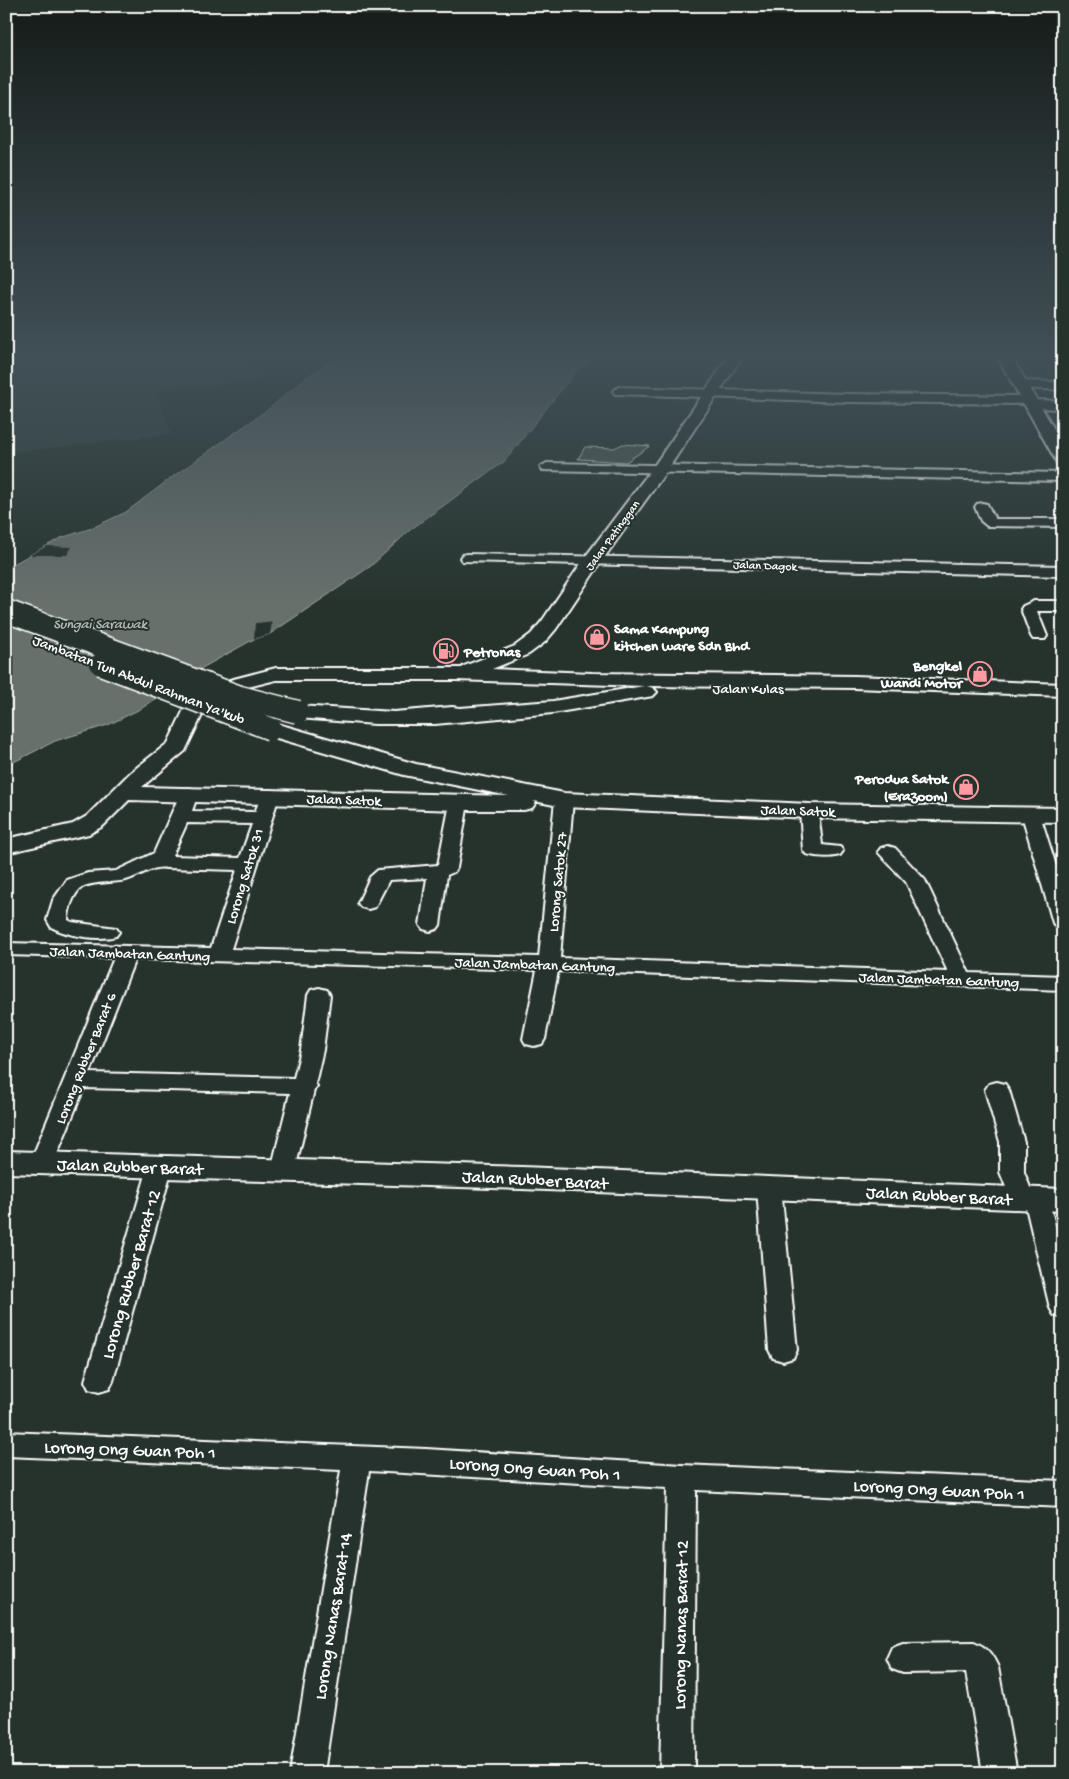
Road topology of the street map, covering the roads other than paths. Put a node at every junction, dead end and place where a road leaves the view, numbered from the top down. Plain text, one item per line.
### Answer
1 (680, 439) edge
2 (1051, 439) edge
3 (1063, 459) edge
4 (546, 467) dead end
5 (660, 469) junction
6 (1063, 477) edge
7 (982, 507) dead end
8 (1063, 523) edge
9 (467, 558) dead end
10 (593, 560) junction
11 (1063, 571) edge
12 (1063, 606) edge
13 (6, 612) edge
14 (6, 628) edge
15 (1039, 636) dead end
16 (528, 646) junction
17 (455, 674) junction
18 (592, 679) junction
19 (709, 680) junction
20 (1063, 690) edge
21 (1063, 695) edge
22 (298, 712) joint
23 (435, 717) junction
24 (271, 729) joint
25 (124, 793) junction
26 (189, 794) junction
27 (459, 803) junction
28 (266, 807) junction
29 (809, 810) junction
30 (563, 811) junction
31 (1031, 815) junction
32 (1063, 815) edge
33 (182, 817) junction
34 (6, 846) edge
35 (833, 851) dead end
36 (888, 852) dead end
37 (162, 857) junction
38 (248, 864) junction
39 (438, 872) junction
40 (368, 902) dead end
41 (1063, 923) edge
42 (430, 925) dead end
43 (109, 932) dead end
44 (6, 950) edge
45 (127, 953) junction
46 (219, 955) junction
47 (549, 964) junction
48 (960, 980) junction
49 (1063, 983) edge
50 (319, 995) dead end
51 (534, 1039) dead end
52 (76, 1080) junction
53 (305, 1086) junction
54 (997, 1090) dead end
55 (6, 1162) edge
56 (42, 1163) junction
57 (160, 1168) junction
58 (283, 1170) junction
59 (769, 1188) junction
60 (1040, 1199) edge
61 (1063, 1308) edge
62 (783, 1350) dead end
63 (100, 1381) dead end
64 (6, 1444) edge
65 (357, 1458) junction
66 (682, 1477) junction
67 (1063, 1494) edge
68 (903, 1658) dead end
69 (307, 1773) edge
70 (677, 1773) edge
71 (1000, 1773) edge

1 - 5 main road, Jalan Patinggan
2 - 3 main road
4 - 5 street
5 - 6 street
5 - 10 main road, Jalan Patinggan
7 - 8 street
9 - 10 street, Jalan Dagok
10 - 11 street, Jalan Dagok
10 - 16 main road, Jalan Patinggan
12 - 15 street
13 - 22 main road, Jambatan Tun Abdul Rahman Ya'kub, bridge
14 - 24 main road, Jambatan Tun Abdul Rahman Ya'kub, bridge
16 - 17 main road, Jalan Patinggan
16 - 18 main road
17 - 18 main road, Jalan Kulas
17 - 25 main road
18 - 19 main road, Jalan Kulas
19 - 20 main road, Jalan Kulas
19 - 23 main road, Jalan Kulas
21 - 23 main road, Jalan Kulas
22 - 23 main road, Jalan Kulas
24 - 30 main road, Jalan Satok
25 - 26 main road, Jalan Satok
25 - 34 main road
26 - 28 main road, Jalan Satok
26 - 33 street
27 - 28 main road, Jalan Satok
27 - 30 main road, Jalan Satok
27 - 39 street
28 - 33 street
28 - 38 street, Lorong Satok 31
29 - 30 main road, Jalan Satok
29 - 31 main road, Jalan Satok
29 - 35 street
30 - 47 street, Lorong Satok 27
31 - 32 main road, Jalan Satok
31 - 41 street
33 - 37 street
36 - 48 street
37 - 38 street
37 - 43 street
38 - 46 street, Lorong Satok 31
39 - 40 street
39 - 42 street
44 - 45 street, Jalan Jambatan Gantung
45 - 46 street, Jalan Jambatan Gantung
45 - 52 street, Lorong Rubber Barat 6
46 - 47 street, Jalan Jambatan Gantung
47 - 48 street, Jalan Jambatan Gantung
47 - 51 street, Lorong Satok 27
48 - 49 street, Jalan Jambatan Gantung
50 - 53 street
52 - 53 street
52 - 56 street, Lorong Rubber Barat 6
53 - 58 street
54 - 60 street
55 - 56 main road, Jalan Rubber Barat
56 - 57 main road, Jalan Rubber Barat
57 - 58 main road, Jalan Rubber Barat
57 - 63 street, Lorong Rubber Barat 12
58 - 59 main road, Jalan Rubber Barat
59 - 60 main road, Jalan Rubber Barat
59 - 62 street
60 - 61 street
64 - 65 street, Lorong Ong Guan Poh 1
65 - 66 street, Lorong Ong Guan Poh 1
65 - 69 street, Lorong Nanas Barat 14
66 - 67 street, Lorong Ong Guan Poh 1
66 - 70 street, Lorong Nanas Barat 12
68 - 71 street

